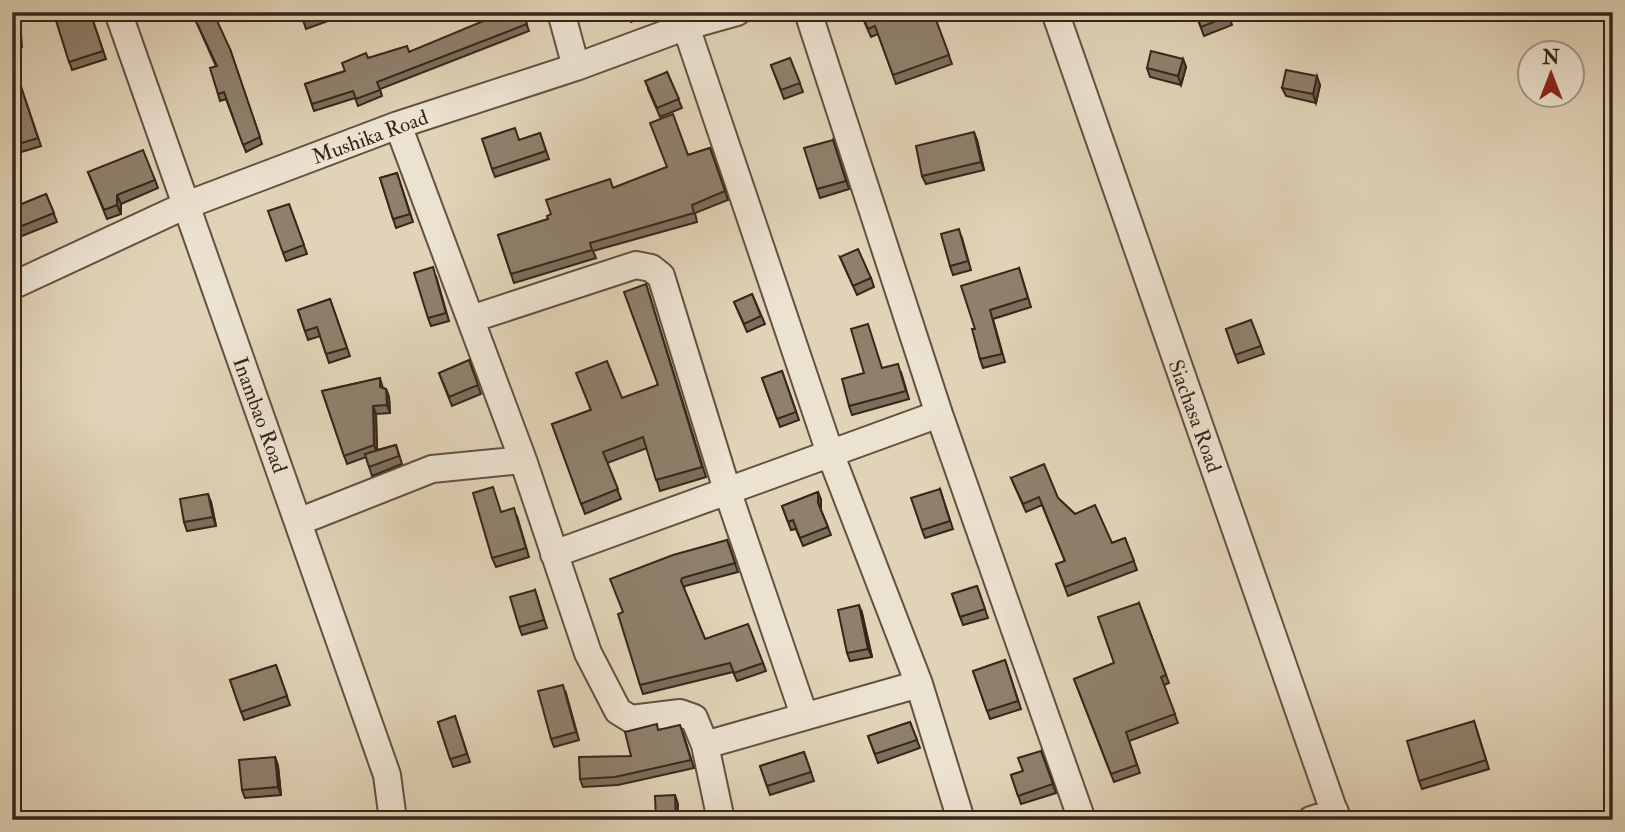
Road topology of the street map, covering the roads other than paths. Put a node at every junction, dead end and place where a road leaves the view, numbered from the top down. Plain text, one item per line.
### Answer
1 (118, 12) edge
2 (561, 12) edge
3 (737, 12) edge
4 (808, 12) edge
5 (1055, 12) edge
6 (684, 19) edge
7 (576, 67) junction
8 (398, 125) junction
9 (184, 206) junction
10 (12, 286) edge
11 (471, 319) junction
12 (939, 414) junction
13 (830, 453) junction
14 (523, 460) junction
15 (727, 490) junction
16 (298, 522) junction
17 (554, 554) junction
18 (919, 684) junction
19 (804, 715) junction
20 (705, 745) junction
21 (1328, 817) edge
22 (393, 820) edge
23 (721, 820) edge
24 (961, 820) edge
25 (1082, 820) edge

1 - 9 street, Inambao Road
2 - 7 street
3 - 6 street, Mushika Road
4 - 12 street
5 - 21 street, Siachasa Road
6 - 7 street, Mushika Road
6 - 13 street
7 - 8 street, Mushika Road
8 - 9 street, Mushika Road
8 - 11 street
9 - 10 street, Mushika Road
9 - 16 street, Inambao Road
11 - 14 street
11 - 15 street
12 - 13 street
12 - 25 street
13 - 15 street
13 - 18 street
14 - 16 street
14 - 17 street
15 - 17 street
15 - 19 street
16 - 22 street, Inambao Road
17 - 20 street
18 - 19 street
18 - 24 street
19 - 20 street
20 - 23 street

